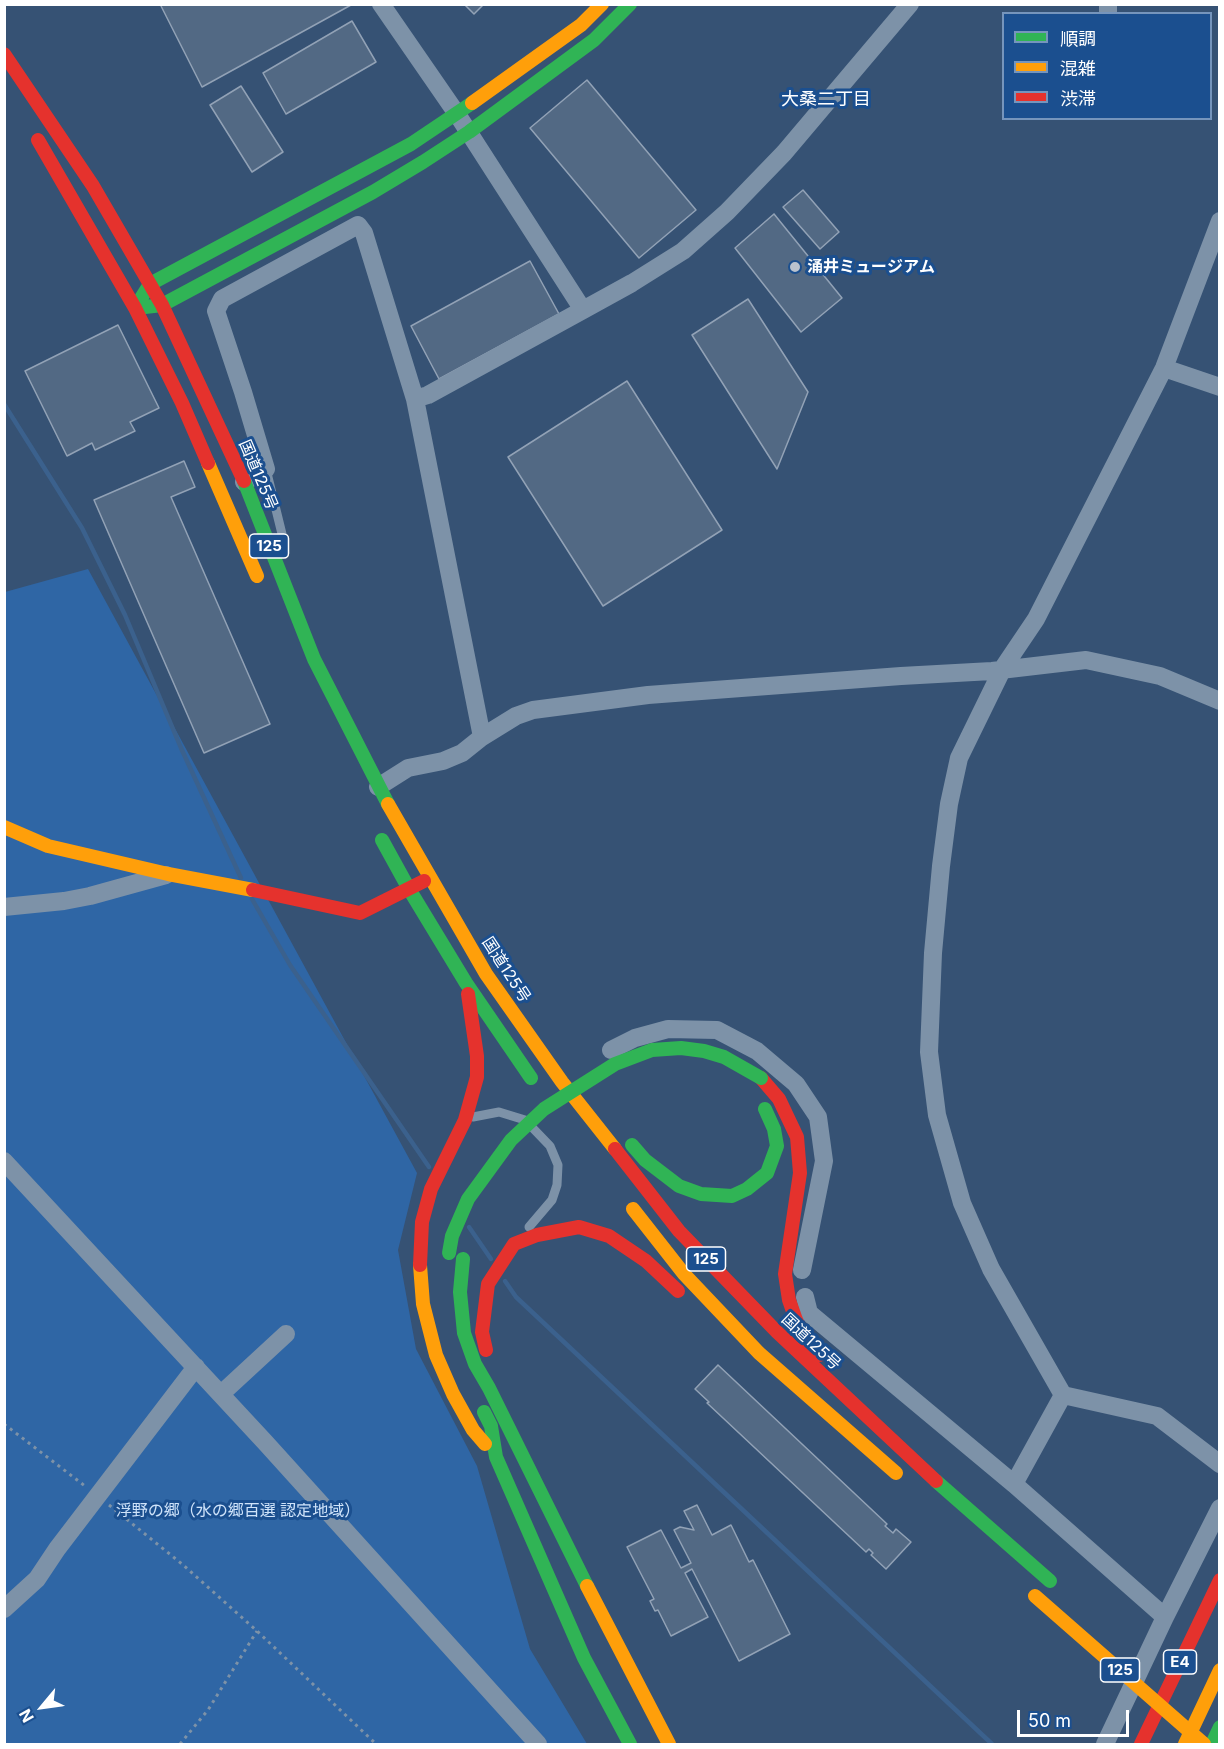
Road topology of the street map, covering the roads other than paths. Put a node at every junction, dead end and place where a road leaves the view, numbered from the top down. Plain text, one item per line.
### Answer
1 (381, 4) edge
2 (603, 4) edge
3 (630, 4) edge
4 (910, 4) edge
5 (4, 54) edge
6 (458, 114) junction
7 (30, 126) dead end
8 (469, 132) junction
9 (1220, 221) edge
10 (150, 284) junction
11 (162, 305) junction
12 (135, 308) junction
13 (583, 310) junction
14 (1164, 368) junction
15 (1220, 387) edge
16 (415, 399) junction
17 (266, 469) junction
18 (244, 482) junction
19 (269, 546) junction
20 (264, 592) dead end
21 (1003, 668) junction
22 (1220, 701) edge
23 (482, 737) junction
24 (378, 787) junction
25 (374, 825) dead end
26 (4, 827) edge
27 (168, 874) junction
28 (430, 878) junction
29 (409, 889) junction
30 (4, 907) edge
31 (466, 982) junction
32 (724, 1073) dead end
33 (621, 1077) dead end
34 (562, 1082) junction
35 (750, 1088) dead end
36 (760, 1100) dead end
37 (585, 1112) junction
38 (560, 1116) dead end
39 (465, 1120) junction
40 (4, 1161) edge
41 (626, 1200) dead end
42 (473, 1221) dead end
43 (514, 1244) junction
44 (464, 1254) dead end
45 (447, 1270) dead end
46 (686, 1298) dead end
47 (703, 1314) dead end
48 (450, 1329) dead end
49 (286, 1334) dead end
50 (759, 1353) junction
51 (196, 1367) junction
52 (467, 1377) dead end
53 (489, 1388) junction
54 (221, 1394) junction
55 (1063, 1395) junction
56 (476, 1396) dead end
57 (496, 1457) junction
58 (1220, 1464) edge
59 (920, 1466) junction
60 (1014, 1484) junction
61 (910, 1486) dead end
62 (1220, 1508) edge
63 (1220, 1580) edge
64 (1054, 1585) dead end
65 (1030, 1592) dead end
66 (4, 1609) edge
67 (1165, 1617) junction
68 (1130, 1651) dead end
69 (1220, 1670) edge
70 (1220, 1728) edge
71 (538, 1744) edge
72 (630, 1744) edge
73 (669, 1744) edge
74 (1105, 1744) edge
75 (1142, 1744) edge
76 (1185, 1744) edge
77 (1204, 1744) edge
78 (1212, 1744) edge

1 - 6 street
2 - 6 main road
3 - 8 main road
4 - 13 street
5 - 10 main road, 国道125号 / 125
6 - 8 street
6 - 10 main road
7 - 12 main road, 125
8 - 11 main road
8 - 13 street
9 - 14 street
10 - 11 main road, 国道125号 / 125
10 - 12 main road
11 - 12 main road
11 - 18 main road, 国道125号 / 125
12 - 20 main road, 125
13 - 16 street
14 - 15 street
14 - 21 street
16 - 17 street
16 - 23 street
17 - 18 street
17 - 19 lane
18 - 19 main road, 国道125号 / 125
19 - 24 main road, 国道125号 / 125
21 - 22 street
21 - 23 street
21 - 55 street
23 - 24 street
24 - 28 main road, 国道125号 / 125
25 - 29 main road
26 - 27 main road
27 - 29 main road
27 - 30 street
28 - 29 main road
28 - 34 main road, 国道125号 / 125
29 - 31 main road
31 - 38 main road
31 - 39 main road
32 - 35 main road
33 - 42 main road
34 - 37 main road, 国道125号 / 125
34 - 60 street
36 - 37 main road
37 - 59 main road, 国道125号 / 125
39 - 43 lane
39 - 57 main road
40 - 51 street
41 - 50 main road, 125
43 - 46 main road
43 - 53 main road
44 - 53 main road
45 - 59 main road, bridge
47 - 50 main road
48 - 52 main road
49 - 54 street
50 - 61 main road, 125
51 - 54 street
51 - 66 street
53 - 73 main road
54 - 71 street
55 - 58 street
55 - 60 street
56 - 57 main road
57 - 72 main road
59 - 64 main road, 国道125号 / 125
60 - 67 street
62 - 67 street
63 - 75 main road, E4
65 - 77 main road, 125, bridge
67 - 74 street
68 - 70 main road, 125
69 - 76 main road, E4
70 - 78 main road

